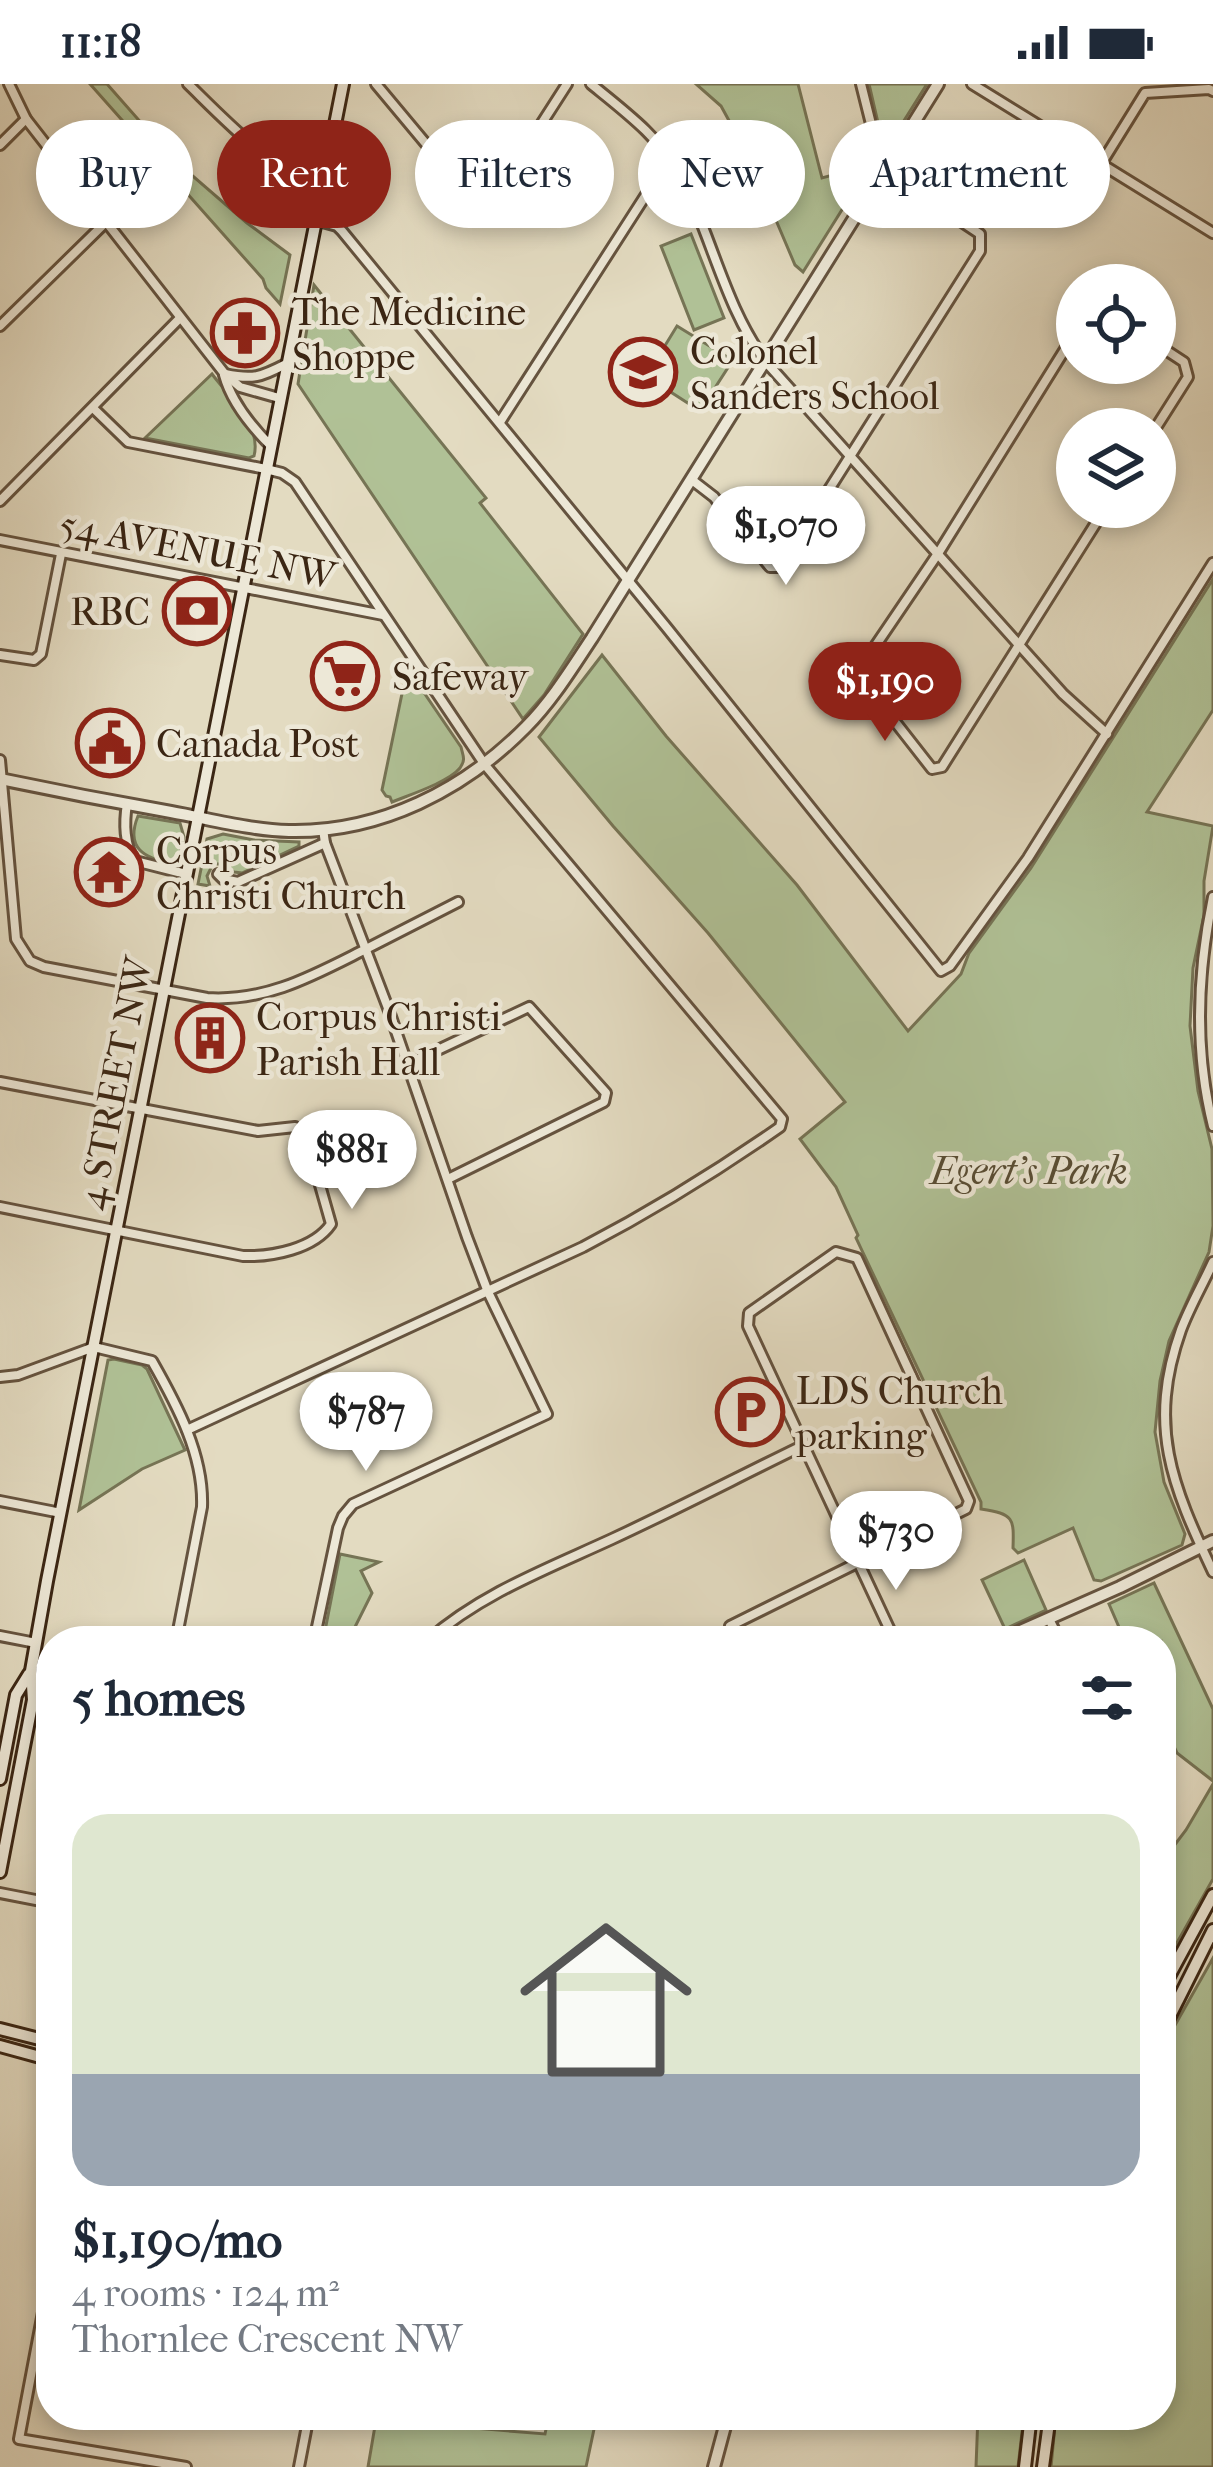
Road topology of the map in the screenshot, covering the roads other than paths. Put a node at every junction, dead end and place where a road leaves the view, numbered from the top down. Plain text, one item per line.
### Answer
1 (9, 84) edge
2 (188, 84) edge
3 (343, 84) edge
4 (376, 84) edge
5 (567, 84) edge
6 (591, 84) edge
7 (861, 84) edge
8 (938, 84) edge
9 (972, 84) edge
10 (1213, 91) edge
11 (26, 119) junction
12 (224, 120) edge
13 (336, 120) edge
14 (870, 120) edge
15 (915, 120) edge
16 (1030, 120) edge
17 (638, 125) edge
18 (36, 132) edge
19 (0, 145) edge
20 (1110, 149) edge
21 (1110, 170) edge
22 (638, 207) edge
23 (100, 228) edge
24 (111, 228) edge
25 (313, 228) edge
26 (339, 228) edge
27 (703, 228) edge
28 (848, 228) edge
29 (971, 228) edge
30 (1213, 233) edge
31 (179, 318) junction
32 (0, 326) edge
33 (1176, 357) edge
34 (766, 362) junction
35 (286, 364) junction
36 (1056, 364) edge
37 (224, 374) junction
38 (279, 398) junction
39 (1169, 408) edge
40 (93, 409) junction
41 (500, 422) junction
42 (271, 446) junction
43 (850, 457) junction
44 (266, 469) junction
45 (692, 481) junction
46 (0, 501) edge
47 (1093, 528) edge
48 (0, 540) edge
49 (939, 552) junction
50 (61, 554) junction
51 (1213, 563) edge
52 (629, 582) junction
53 (242, 588) junction
54 (384, 615) junction
55 (1020, 643) junction
56 (0, 655) edge
57 (1107, 734) junction
58 (0, 760) edge
59 (485, 765) junction
60 (1, 779) edge
61 (127, 804) junction
62 (197, 817) junction
63 (324, 836) junction
64 (186, 874) junction
65 (218, 874) dead end
66 (1213, 897) edge
67 (458, 902) dead end
68 (365, 950) junction
69 (163, 990) junction
70 (408, 1064) junction
71 (0, 1082) edge
72 (140, 1110) junction
73 (1213, 1126) edge
74 (448, 1179) junction
75 (0, 1207) edge
76 (116, 1229) junction
77 (1213, 1262) edge
78 (488, 1292) junction
79 (1213, 1294) edge
80 (1198, 1295) junction
81 (94, 1347) junction
82 (0, 1377) edge
83 (187, 1430) junction
84 (804, 1445) junction
85 (0, 1501) edge
86 (61, 1513) junction
87 (1207, 1544) edge
88 (859, 1564) junction
89 (1213, 1572) edge
90 (1049, 1619) junction
91 (39, 1626) edge
92 (179, 1626) edge
93 (317, 1626) edge
94 (444, 1626) edge
95 (730, 1626) dead end
96 (888, 1626) edge
97 (1033, 1626) edge
98 (1052, 1626) edge
99 (0, 1636) edge
100 (36, 1643) joint
101 (31, 1671) junction
102 (0, 1779) edge
103 (0, 1872) edge
104 (0, 1893) edge
105 (1213, 1895) edge
106 (36, 1900) edge
107 (1213, 1930) edge
108 (1188, 1938) junction
109 (1176, 1952) edge
110 (1176, 1961) edge
111 (1176, 2003) edge
112 (4, 2028) edge
113 (36, 2038) edge
114 (0, 2046) edge
115 (36, 2056) edge
116 (36, 2356) edge
117 (306, 2430) edge
118 (724, 2430) edge
119 (1029, 2430) edge
120 (1048, 2430) edge
121 (186, 2467) edge
122 (298, 2467) edge
123 (714, 2467) edge
124 (1025, 2467) edge
125 (1043, 2467) edge

1 - 11 street
2 - 12 street
3 - 13 main road, 4 STREET NW
4 - 5 street
6 - 17 street
7 - 14 street
8 - 15 main road
9 - 16 street
10 - 20 street
11 - 18 street
11 - 19 street
21 - 30 street
22 - 41 street
23 - 32 street
24 - 31 street
25 - 35 main road, 4 STREET NW
26 - 41 street
27 - 34 street
28 - 34 main road
29 - 43 street
31 - 37 street
31 - 40 street
33 - 39 street
34 - 43 street
34 - 45 main road
35 - 37 street
35 - 38 main road, 4 STREET NW
36 - 49 street
37 - 38 street
37 - 42 street
38 - 42 main road, 4 STREET NW
40 - 44 street
40 - 46 street
41 - 52 street
42 - 44 main road, 4 STREET NW
43 - 45 street
43 - 49 street
44 - 53 main road, 4 STREET NW
44 - 54 street
45 - 52 main road
47 - 55 street
48 - 50 street, 54 AVENUE NW
49 - 55 street
49 - 55 street
50 - 53 street, 54 AVENUE NW
50 - 56 street
51 - 57 street
52 - 57 street
52 - 59 main road
53 - 54 street, 54 AVENUE NW
53 - 62 main road, 4 STREET NW
54 - 59 street
55 - 57 street
58 - 60 street
59 - 63 main road
59 - 78 street
60 - 61 main road
60 - 69 street
61 - 62 main road
61 - 64 street
62 - 63 main road
62 - 64 main road, 4 STREET NW
63 - 65 street
63 - 68 street
64 - 69 main road, 4 STREET NW
66 - 73 street
67 - 68 street
68 - 69 street
68 - 70 street
69 - 72 main road, 4 STREET NW
70 - 74 street
70 - 74 street
71 - 72 street
72 - 76 main road, 4 STREET NW
72 - 76 street
74 - 78 street
75 - 76 street
76 - 81 main road, 4 STREET NW
77 - 80 street
78 - 83 street
78 - 93 street
79 - 80 street
80 - 87 street
81 - 82 street
81 - 83 street
81 - 86 main road, 4 STREET NW
83 - 92 street
84 - 88 street
84 - 88 street
84 - 94 street
85 - 86 street
86 - 91 main road, 4 STREET NW
87 - 89 street
87 - 90 main road
88 - 95 street
88 - 96 street
90 - 97 main road
90 - 98 street
99 - 100 street
100 - 101 main road, 4 STREET NW
101 - 102 main road, 4 STREET NW
101 - 103 main road, 4 STREET NW
104 - 106 street
105 - 108 main road
107 - 111 main road
108 - 109 main road
108 - 110 main road
112 - 113 main road
114 - 115 main road
116 - 121 street
117 - 122 street
118 - 123 main road
119 - 124 main road
120 - 125 main road

